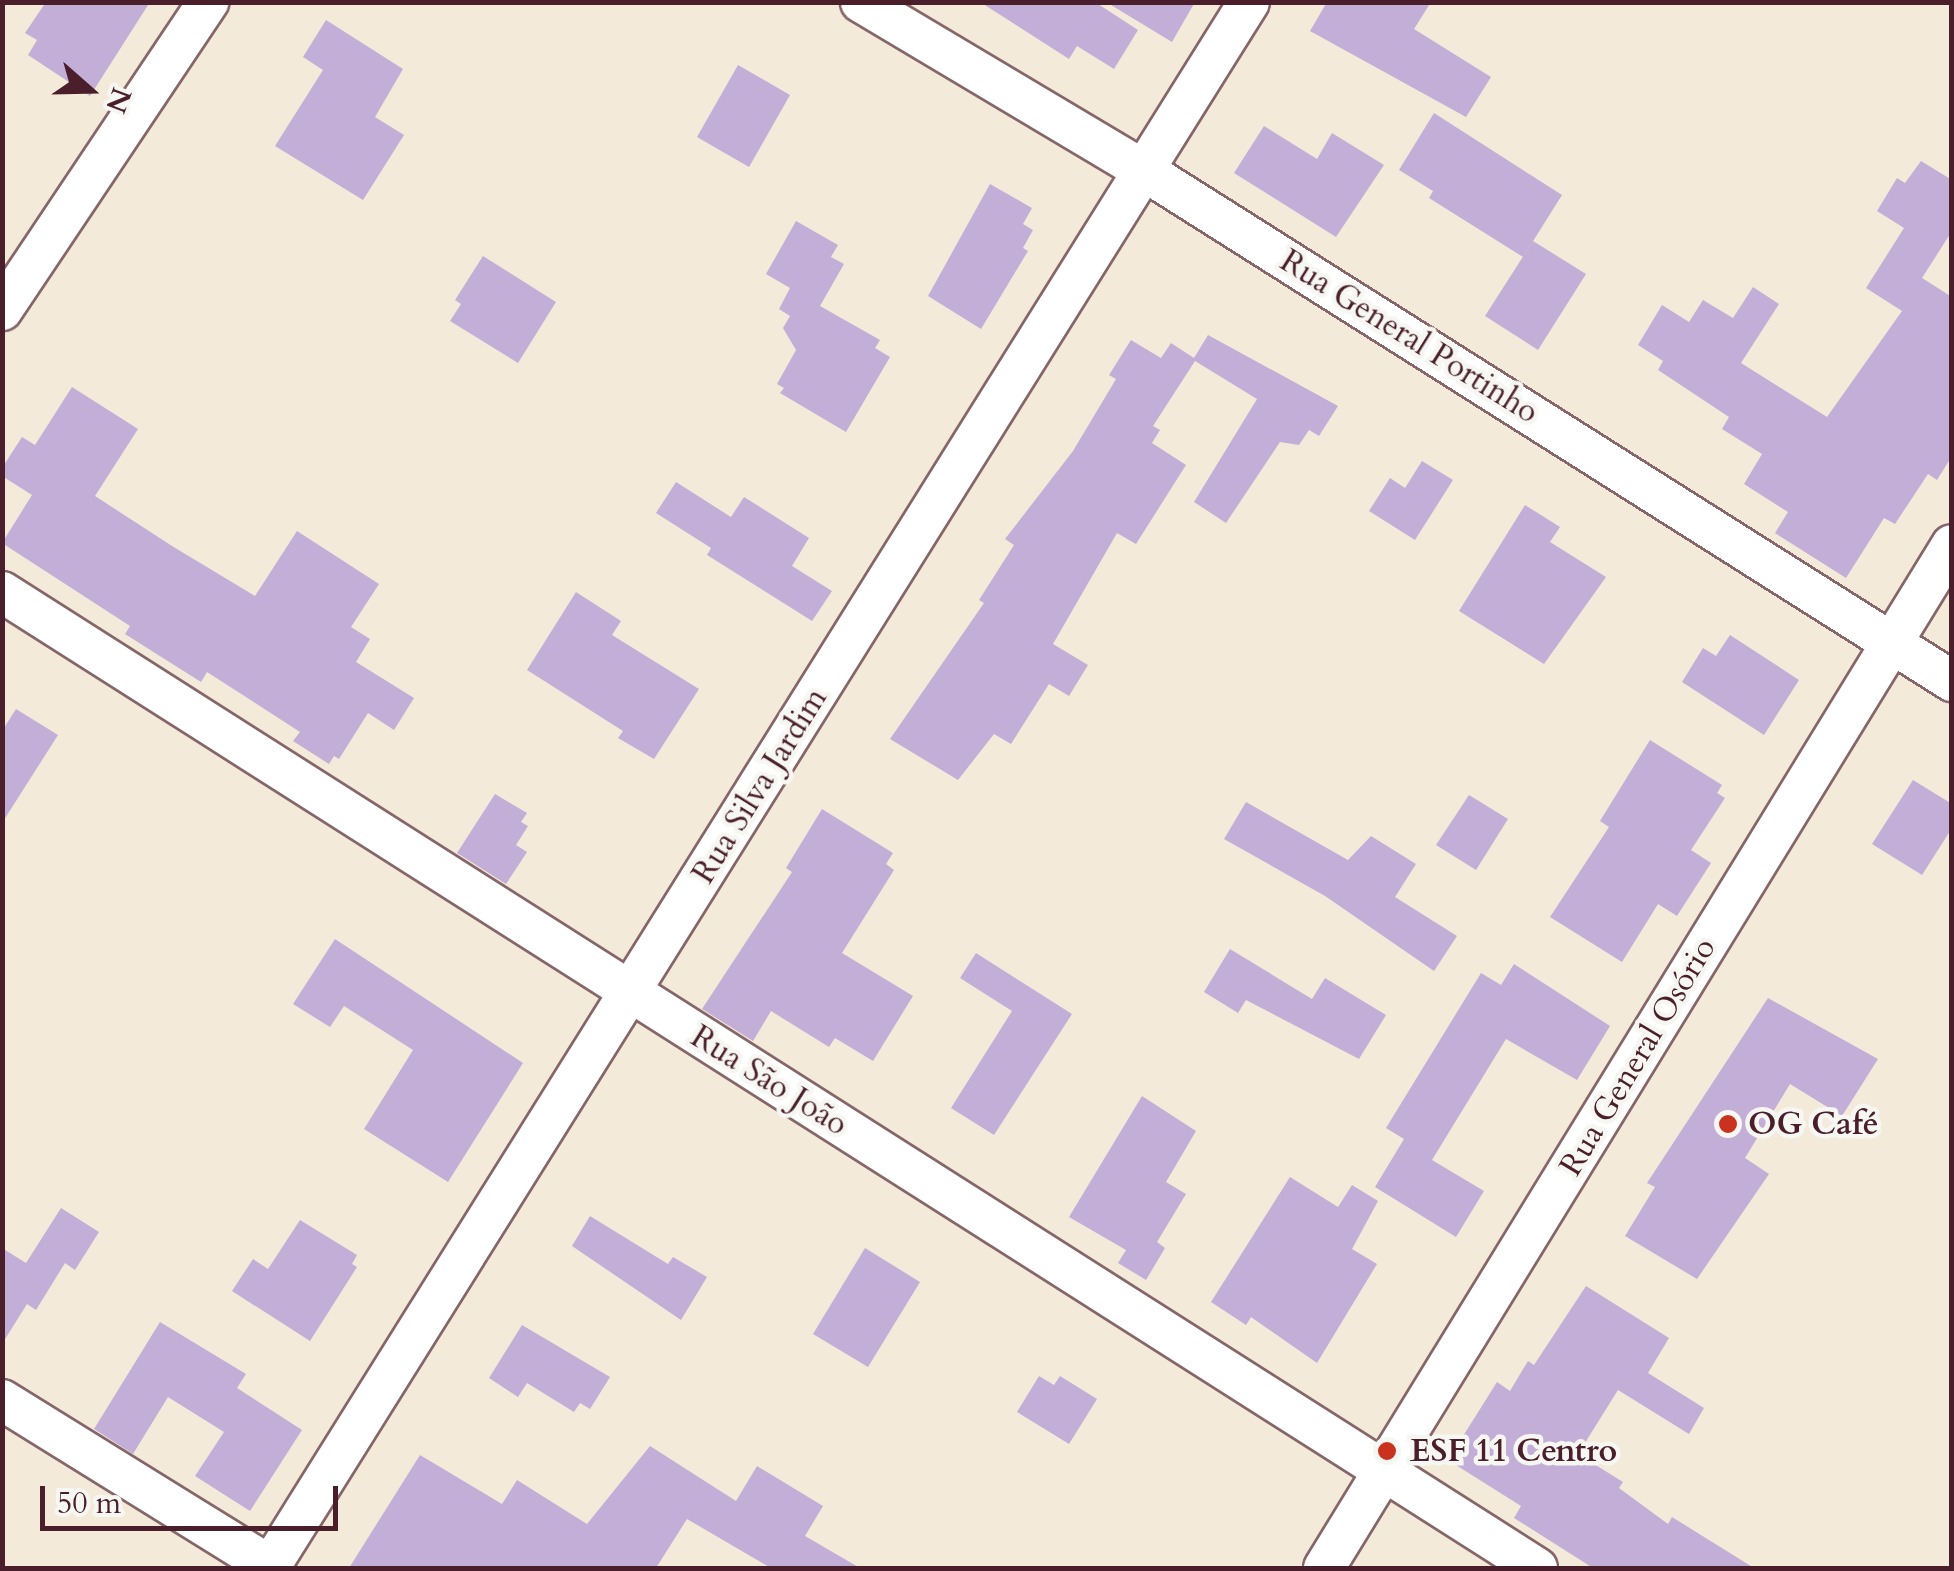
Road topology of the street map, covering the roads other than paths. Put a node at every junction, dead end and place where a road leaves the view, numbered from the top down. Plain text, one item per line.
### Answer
1 (208, 2) edge
2 (861, 2) edge
3 (1249, 2) edge
4 (1148, 172) junction
5 (2, 310) edge
6 (1952, 545) edge
7 (2, 592) edge
8 (1890, 642) junction
9 (1952, 681) edge
10 (630, 992) junction
11 (2, 1400) edge
12 (1386, 1473) junction
13 (271, 1568) edge
14 (1324, 1568) edge
15 (1537, 1568) edge

1 - 5 street
2 - 4 street, Rua General Portinho
3 - 4 street, Rua Silva Jardim
4 - 8 street, Rua General Portinho
4 - 10 street, Rua Silva Jardim
6 - 8 street, Rua General Osório
7 - 10 street, Rua São João
8 - 9 street, Rua General Portinho
8 - 12 street, Rua General Osório
10 - 12 street, Rua São João
10 - 13 street, Rua Silva Jardim
11 - 13 street
12 - 14 street, Rua General Osório
12 - 15 street, Rua São João

